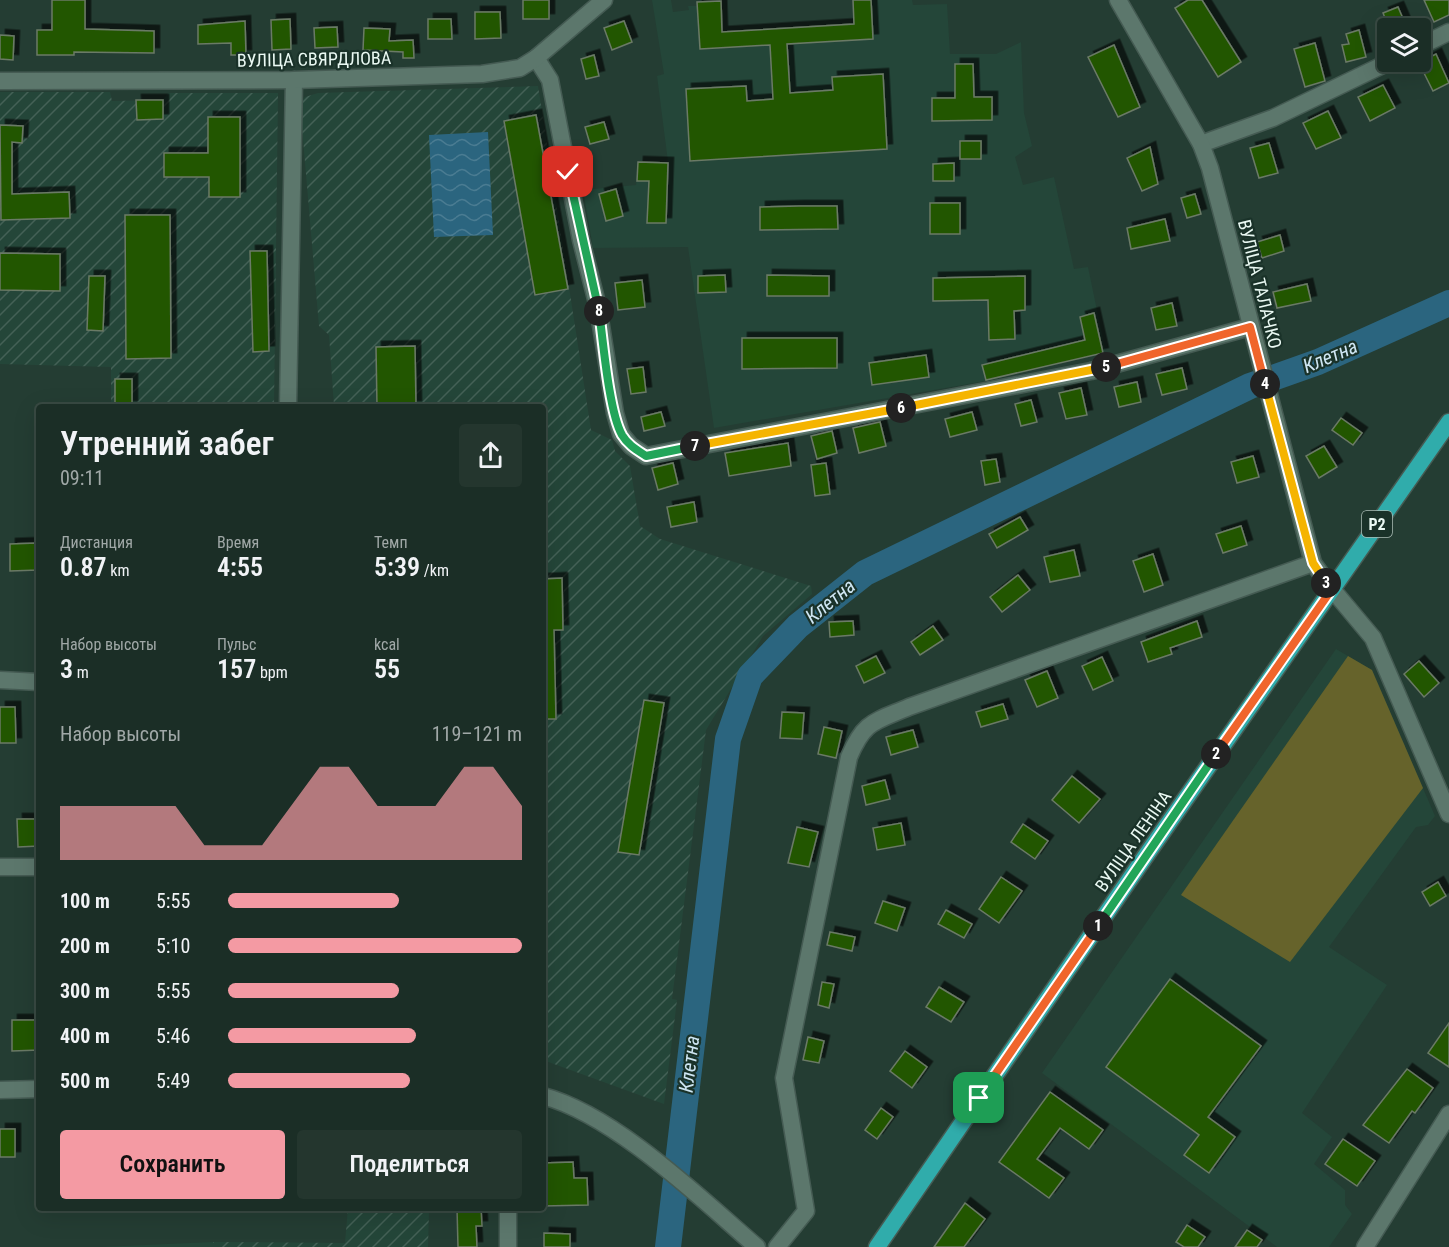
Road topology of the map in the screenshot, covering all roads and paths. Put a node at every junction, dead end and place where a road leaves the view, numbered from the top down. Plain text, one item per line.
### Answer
1 (604, 0) edge
2 (1118, 0) edge
3 (1449, 32) edge
4 (1431, 41) edge
5 (536, 58) junction
6 (1377, 68) edge
7 (294, 80) junction
8 (0, 81) edge
9 (1202, 143) junction
10 (1250, 327) junction
11 (288, 404) edge
12 (1449, 422) edge
13 (1313, 563) junction
14 (1332, 589) junction
15 (0, 680) edge
16 (36, 682) edge
17 (1449, 814) edge
18 (0, 867) edge
19 (36, 867) edge
20 (36, 1089) edge
21 (0, 1090) edge
22 (546, 1097) edge
23 (1449, 1114) edge
24 (508, 1211) edge
25 (508, 1247) edge
26 (757, 1247) edge
27 (777, 1247) edge
28 (877, 1247) edge
29 (1365, 1247) edge

1 - 5 street, ВУЛІЦА СВЯРДЛОВА
2 - 9 street, ВУЛІЦА ТАЛАЧКО
3 - 4 street
5 - 7 street, ВУЛІЦА СВЯРДЛОВА
5 - 10 street
6 - 9 street
7 - 8 street, ВУЛІЦА СВЯРДЛОВА
7 - 11 street
9 - 10 street, ВУЛІЦА ТАЛАЧКО
10 - 13 street, ВУЛІЦА ТАЛАЧКО
12 - 14 main road, ВУЛІЦА ЛЕНІНА / Р2
13 - 14 street, ВУЛІЦА ТАЛАЧКО
13 - 27 street
14 - 17 street, ВУЛІЦА ТАЛАЧКО
14 - 28 main road, ВУЛІЦА ЛЕНІНА / Р2
15 - 16 street
18 - 19 street
20 - 21 street
22 - 26 street
23 - 29 street
24 - 25 street

